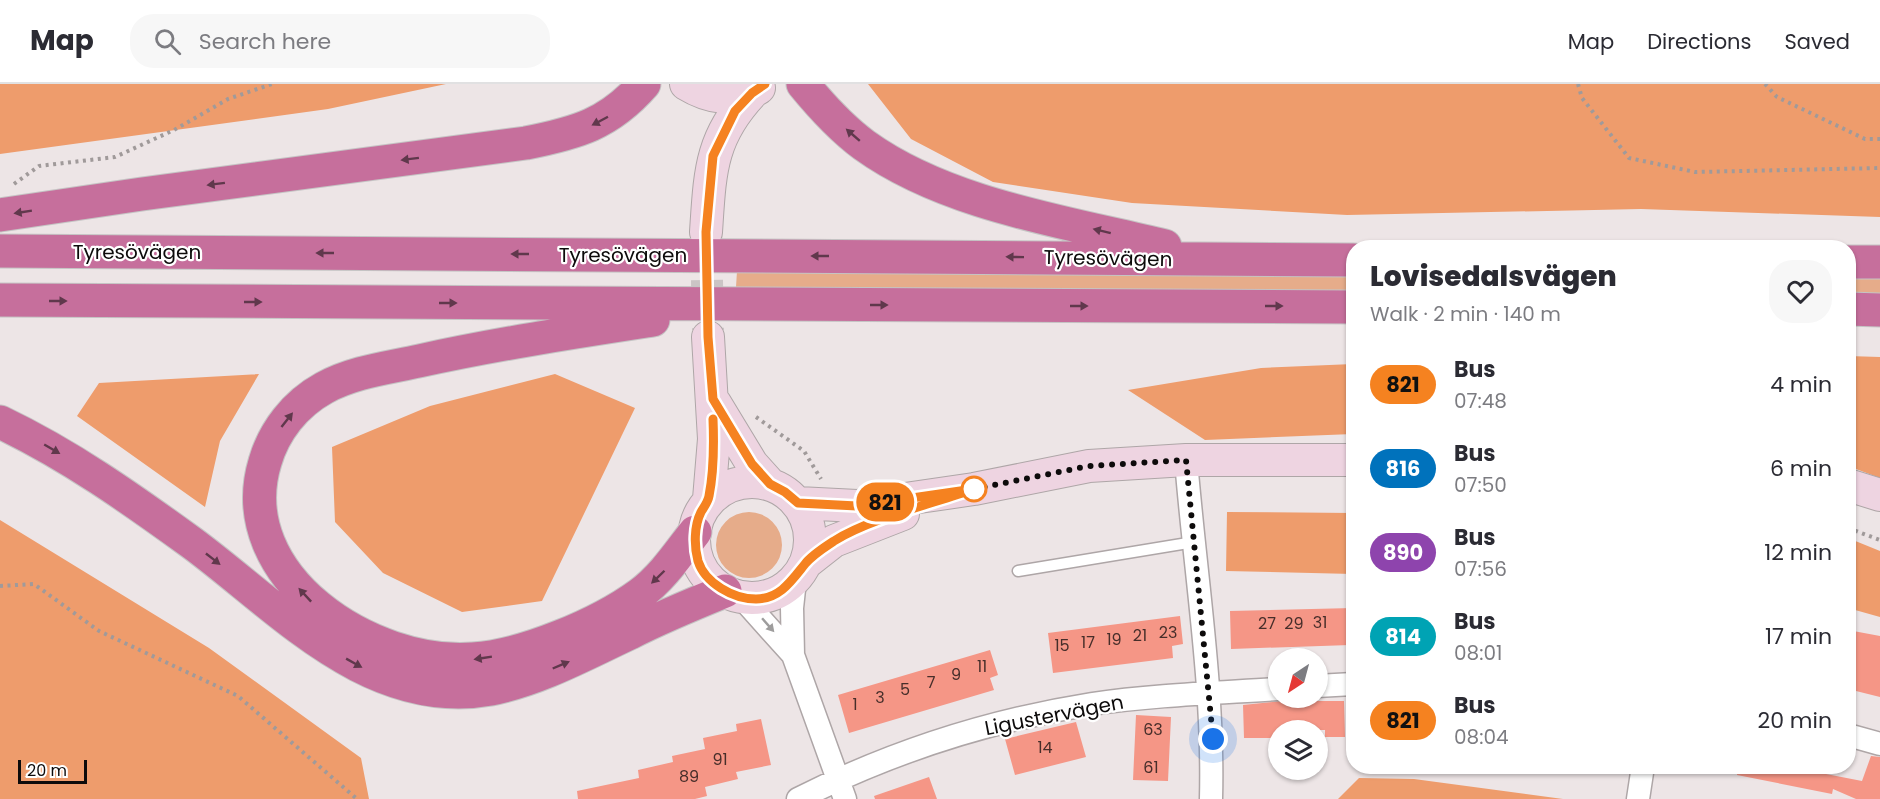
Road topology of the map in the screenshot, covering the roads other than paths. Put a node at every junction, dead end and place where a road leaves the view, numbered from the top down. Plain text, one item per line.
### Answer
1 (644, 84) edge
2 (686, 84) edge
3 (803, 84) edge
4 (758, 88) edge
5 (713, 156) junction
6 (0, 215) edge
7 (706, 232) tunnel mouth
8 (0, 251) edge
9 (1220, 260) junction
10 (1346, 260) edge
11 (1856, 261) edge
12 (1880, 262) edge
13 (0, 300) edge
14 (757, 304) junction
15 (1346, 307) edge
16 (1856, 309) edge
17 (1880, 309) edge
18 (708, 337) tunnel mouth
19 (713, 399) junction
20 (0, 422) edge
21 (1186, 460) junction
22 (1346, 460) edge
23 (770, 484) junction
24 (1856, 488) edge
25 (974, 489) junction
26 (1880, 495) edge
27 (709, 499) junction
28 (812, 505) junction
29 (695, 532) junction
30 (1194, 542) junction
31 (800, 571) junction
32 (1018, 572) dead end
33 (733, 594) junction
34 (793, 655) junction
35 (1346, 684) edge
36 (1328, 685) edge
37 (1268, 689) edge
38 (1210, 693) junction
39 (1856, 737) edge
40 (1880, 744) edge
41 (1642, 774) edge
42 (842, 789) edge
43 (798, 799) edge
44 (1211, 799) edge
45 (1638, 799) edge

1 -> 6 highway
2 - 4 street
2 - 5 street
9 -> 3 highway
4 - 5 street
5 - 7 street
9 -> 8 highway, Tyresövägen
9 - 10 highway, Tyresövägen
11 - 12 highway
13 -> 14 highway
14 -> 15 highway
29 -> 14 highway
16 - 17 highway
18 - 19 street
19 - 23 street
19 - 27 street
20 -> 33 highway
21 - 22 street
21 - 25 street
21 - 30 street
23 - 27 street
23 - 28 street
24 - 26 street
25 - 28 street
25 - 31 street
27 - 29 street
28 - 31 street
29 - 33 street
30 - 32 lane
30 - 38 street
31 - 33 street
31 - 34 street
33 -> 34 street
34 - 42 street
35 - 36 street
37 - 38 street, Ligustervägen
38 - 42 street, Ligustervägen
38 - 44 street
39 - 40 street
41 - 45 street
42 - 43 street, Ligustervägen

